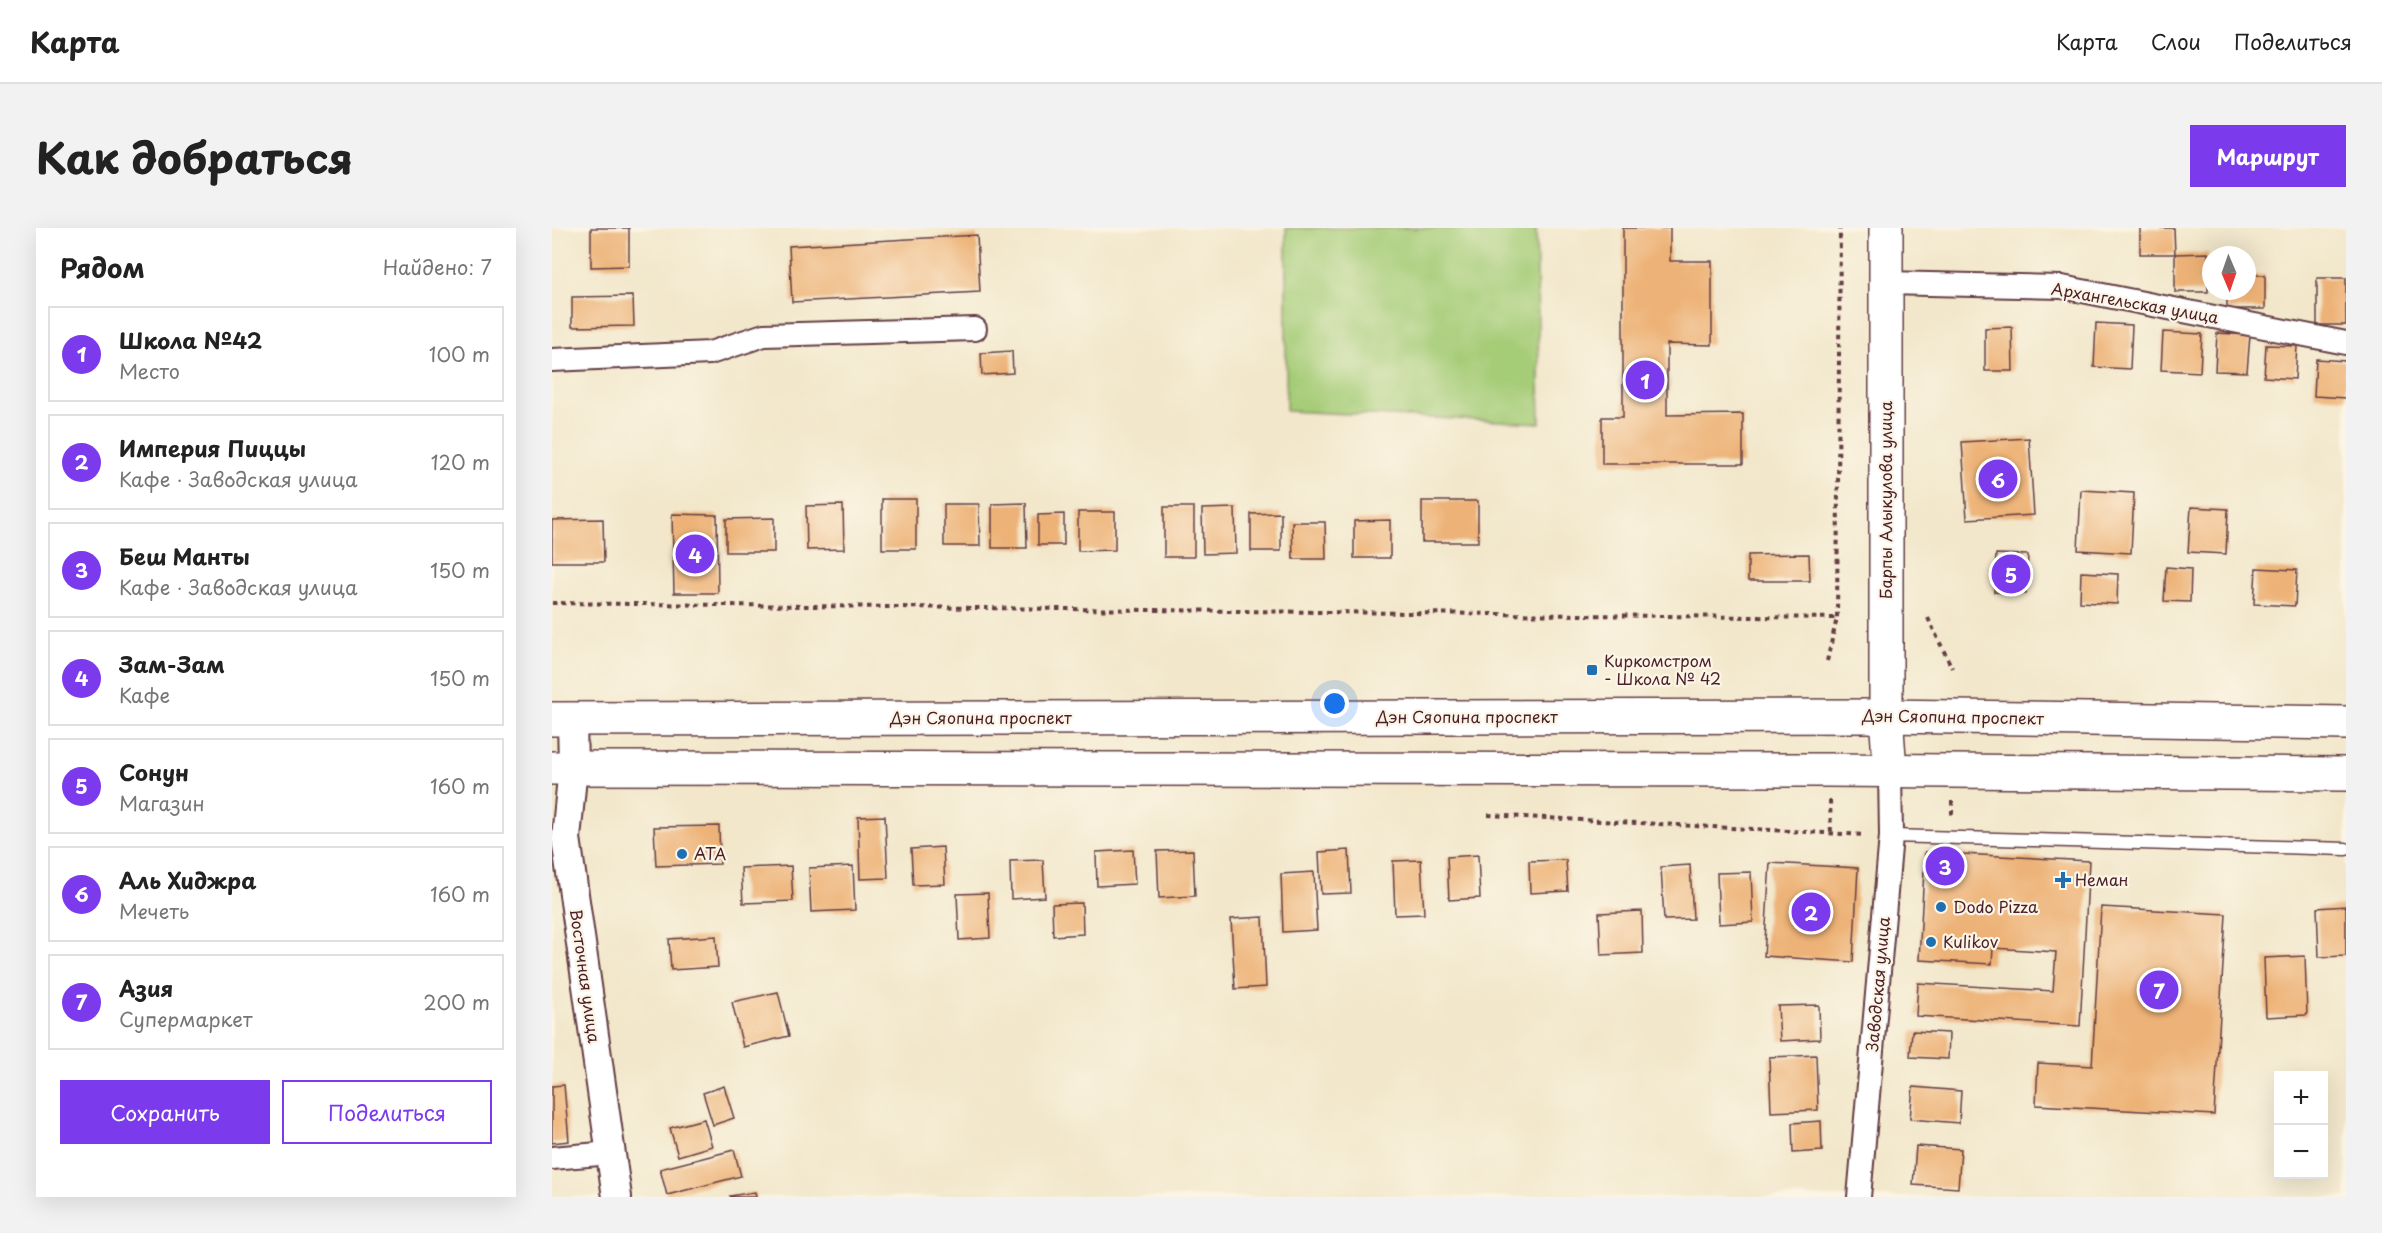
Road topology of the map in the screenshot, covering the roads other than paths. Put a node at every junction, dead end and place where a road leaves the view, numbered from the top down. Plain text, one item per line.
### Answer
1 (1886, 228) edge
2 (1885, 283) junction
3 (975, 329) dead end
4 (2346, 343) edge
5 (552, 360) edge
6 (1886, 716) junction
7 (562, 719) edge
8 (2346, 723) edge
9 (562, 767) edge
10 (1890, 771) junction
11 (2346, 774) edge
12 (1891, 836) junction
13 (2346, 849) edge
14 (611, 1153) junction
15 (552, 1158) edge
16 (617, 1197) edge
17 (1859, 1197) edge

1 - 2 main road, Барпы Алыкулова улица
2 - 4 street, Архангельская улица
2 - 6 main road, Барпы Алыкулова улица
3 - 5 street
6 - 7 main road, Дэн Сяопина проспект
6 - 8 main road, Дэн Сяопина проспект
6 - 10 main road, Барпы Алыкулова улица
7 - 9 street, Восточная улица
9 - 10 main road
9 - 14 street, Восточная улица
10 - 11 main road
10 - 12 street, Заводская улица
12 - 13 lane
12 - 17 street, Заводская улица
14 - 15 street
14 - 16 street, Восточная улица

